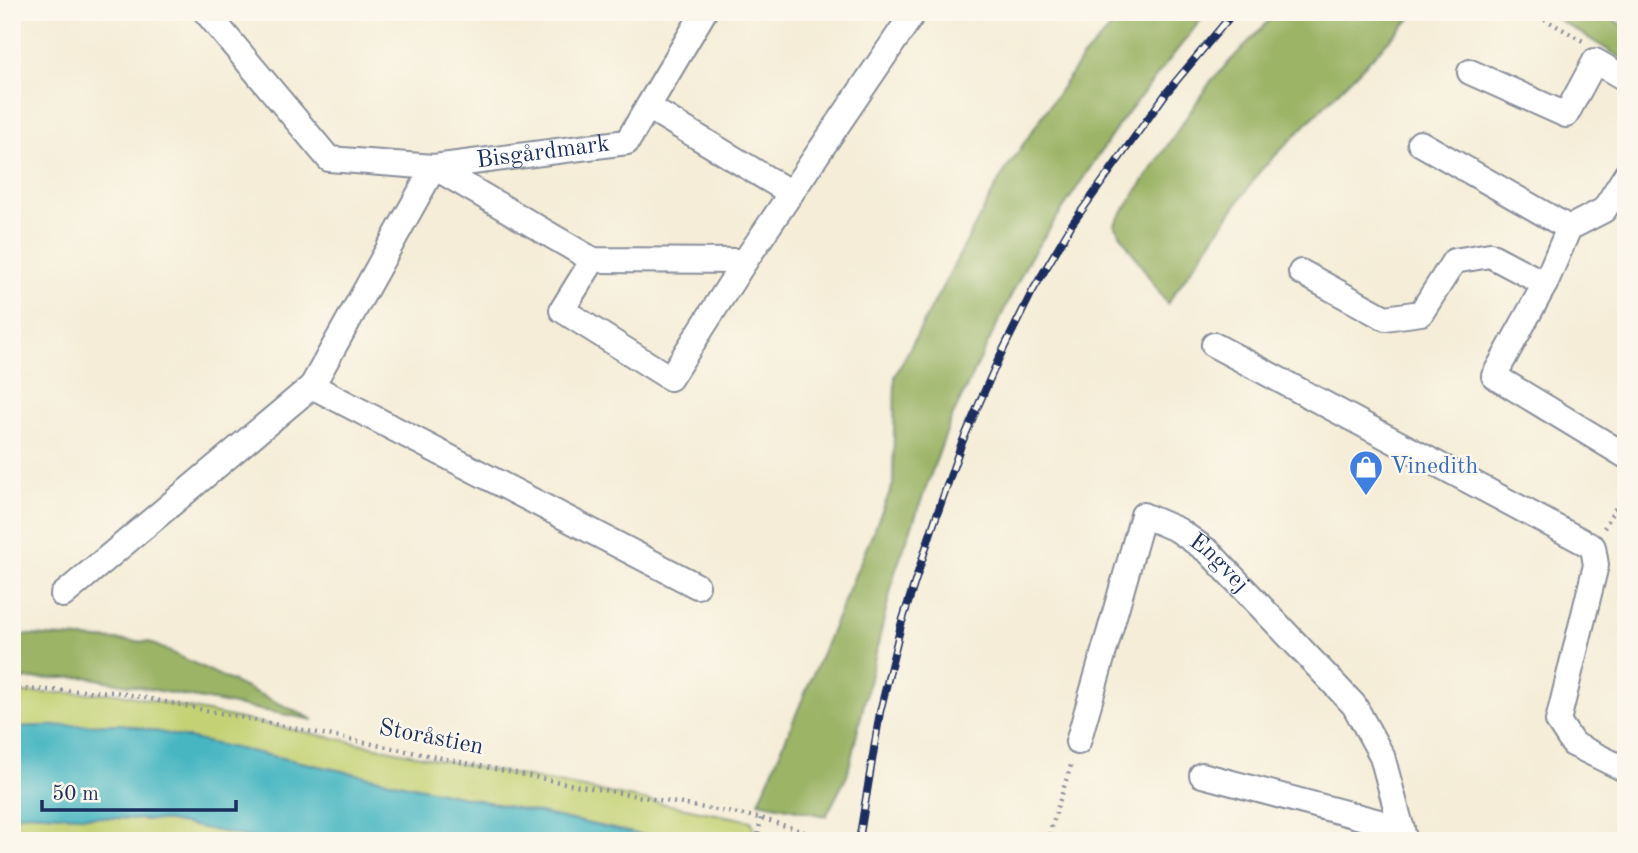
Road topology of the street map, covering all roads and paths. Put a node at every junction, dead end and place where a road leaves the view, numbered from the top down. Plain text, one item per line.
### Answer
1 (206, 12) edge
2 (704, 12) edge
3 (914, 12) edge
4 (1532, 12) edge
5 (1595, 61) junction
6 (1470, 72) dead end
7 (1626, 79) edge
8 (648, 107) junction
9 (1420, 143) dead end
10 (434, 167) junction
11 (1626, 174) edge
12 (791, 193) junction
13 (1569, 228) junction
14 (593, 260) junction
15 (745, 261) junction
16 (1301, 272) dead end
17 (1545, 284) junction
18 (1214, 345) dead end
19 (312, 386) junction
20 (1626, 456) edge
21 (1626, 490) edge
22 (1593, 547) junction
23 (697, 586) dead end
24 (62, 595) dead end
25 (12, 689) edge
26 (1078, 742) joint
27 (1626, 770) edge
28 (1202, 775) dead end
29 (761, 818) junction
30 (1403, 835) edge
31 (757, 838) edge
32 (841, 841) edge
33 (1047, 841) edge

1 - 10 street
2 - 8 street, Bisgårdmark
3 - 12 street
4 - 5 path
5 - 6 street
5 - 7 street
8 - 10 street, Bisgårdmark
8 - 12 street
9 - 13 street
10 - 14 street
10 - 19 street
11 - 13 street
12 - 15 street
13 - 17 street
14 - 15 street
14 - 15 street
16 - 17 street
17 - 20 street
18 - 22 street
19 - 23 street
19 - 24 street
21 - 22 path
22 - 27 street
25 - 29 path, Storåstien
26 - 30 street, Engvej
26 - 33 path
28 - 30 street, Engvej
29 - 31 path
29 - 32 path, Storåstien

